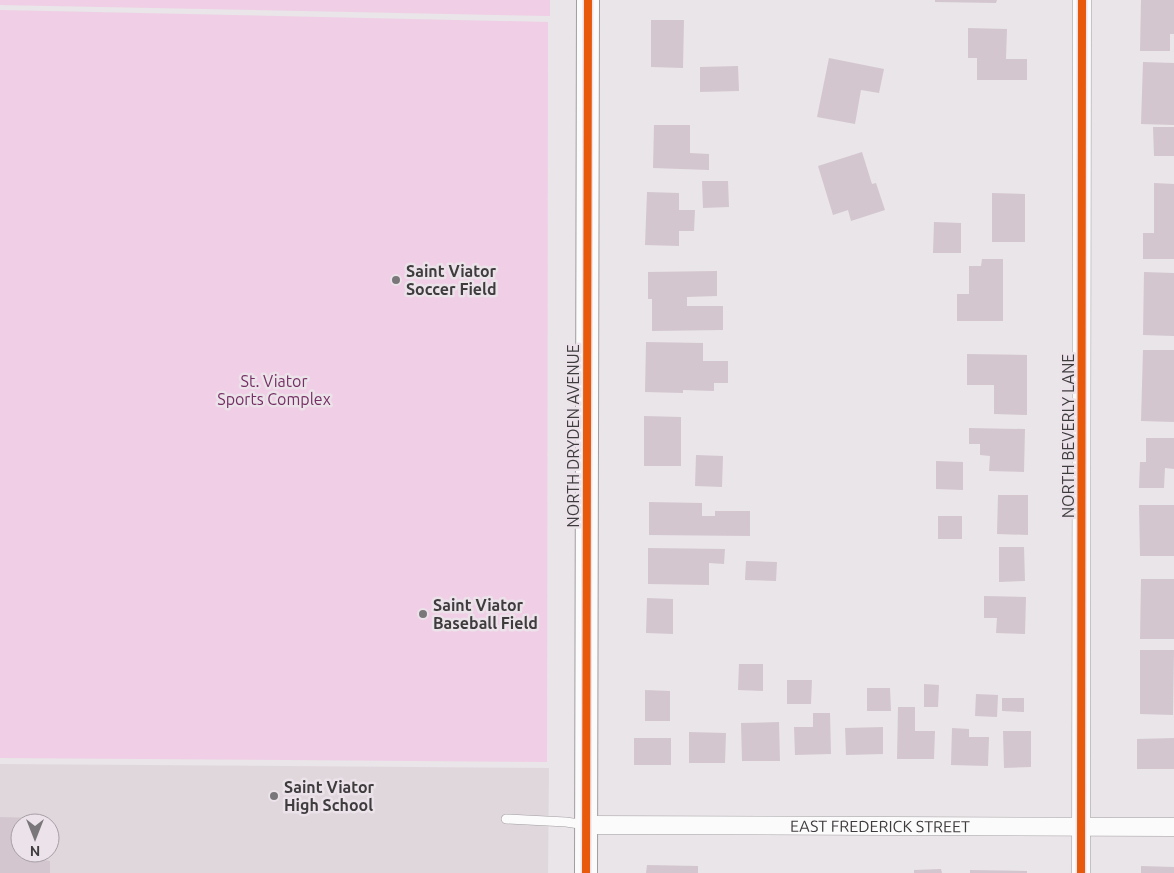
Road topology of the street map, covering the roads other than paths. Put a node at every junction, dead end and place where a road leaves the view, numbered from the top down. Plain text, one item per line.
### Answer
1 (588, 0) edge
2 (1082, 0) edge
3 (506, 819) dead end
4 (586, 825) junction
5 (1081, 828) junction
6 (1174, 828) edge
7 (586, 873) edge
8 (1081, 873) edge

1 - 4 street, NORTH DRYDEN AVENUE
2 - 5 street, NORTH BEVERLY LANE
3 - 4 lane
4 - 5 street, EAST FREDERICK STREET
4 - 7 street, NORTH DRYDEN AVENUE
5 - 6 street, EAST FREDERICK STREET
5 - 8 street, NORTH BEVERLY LANE

